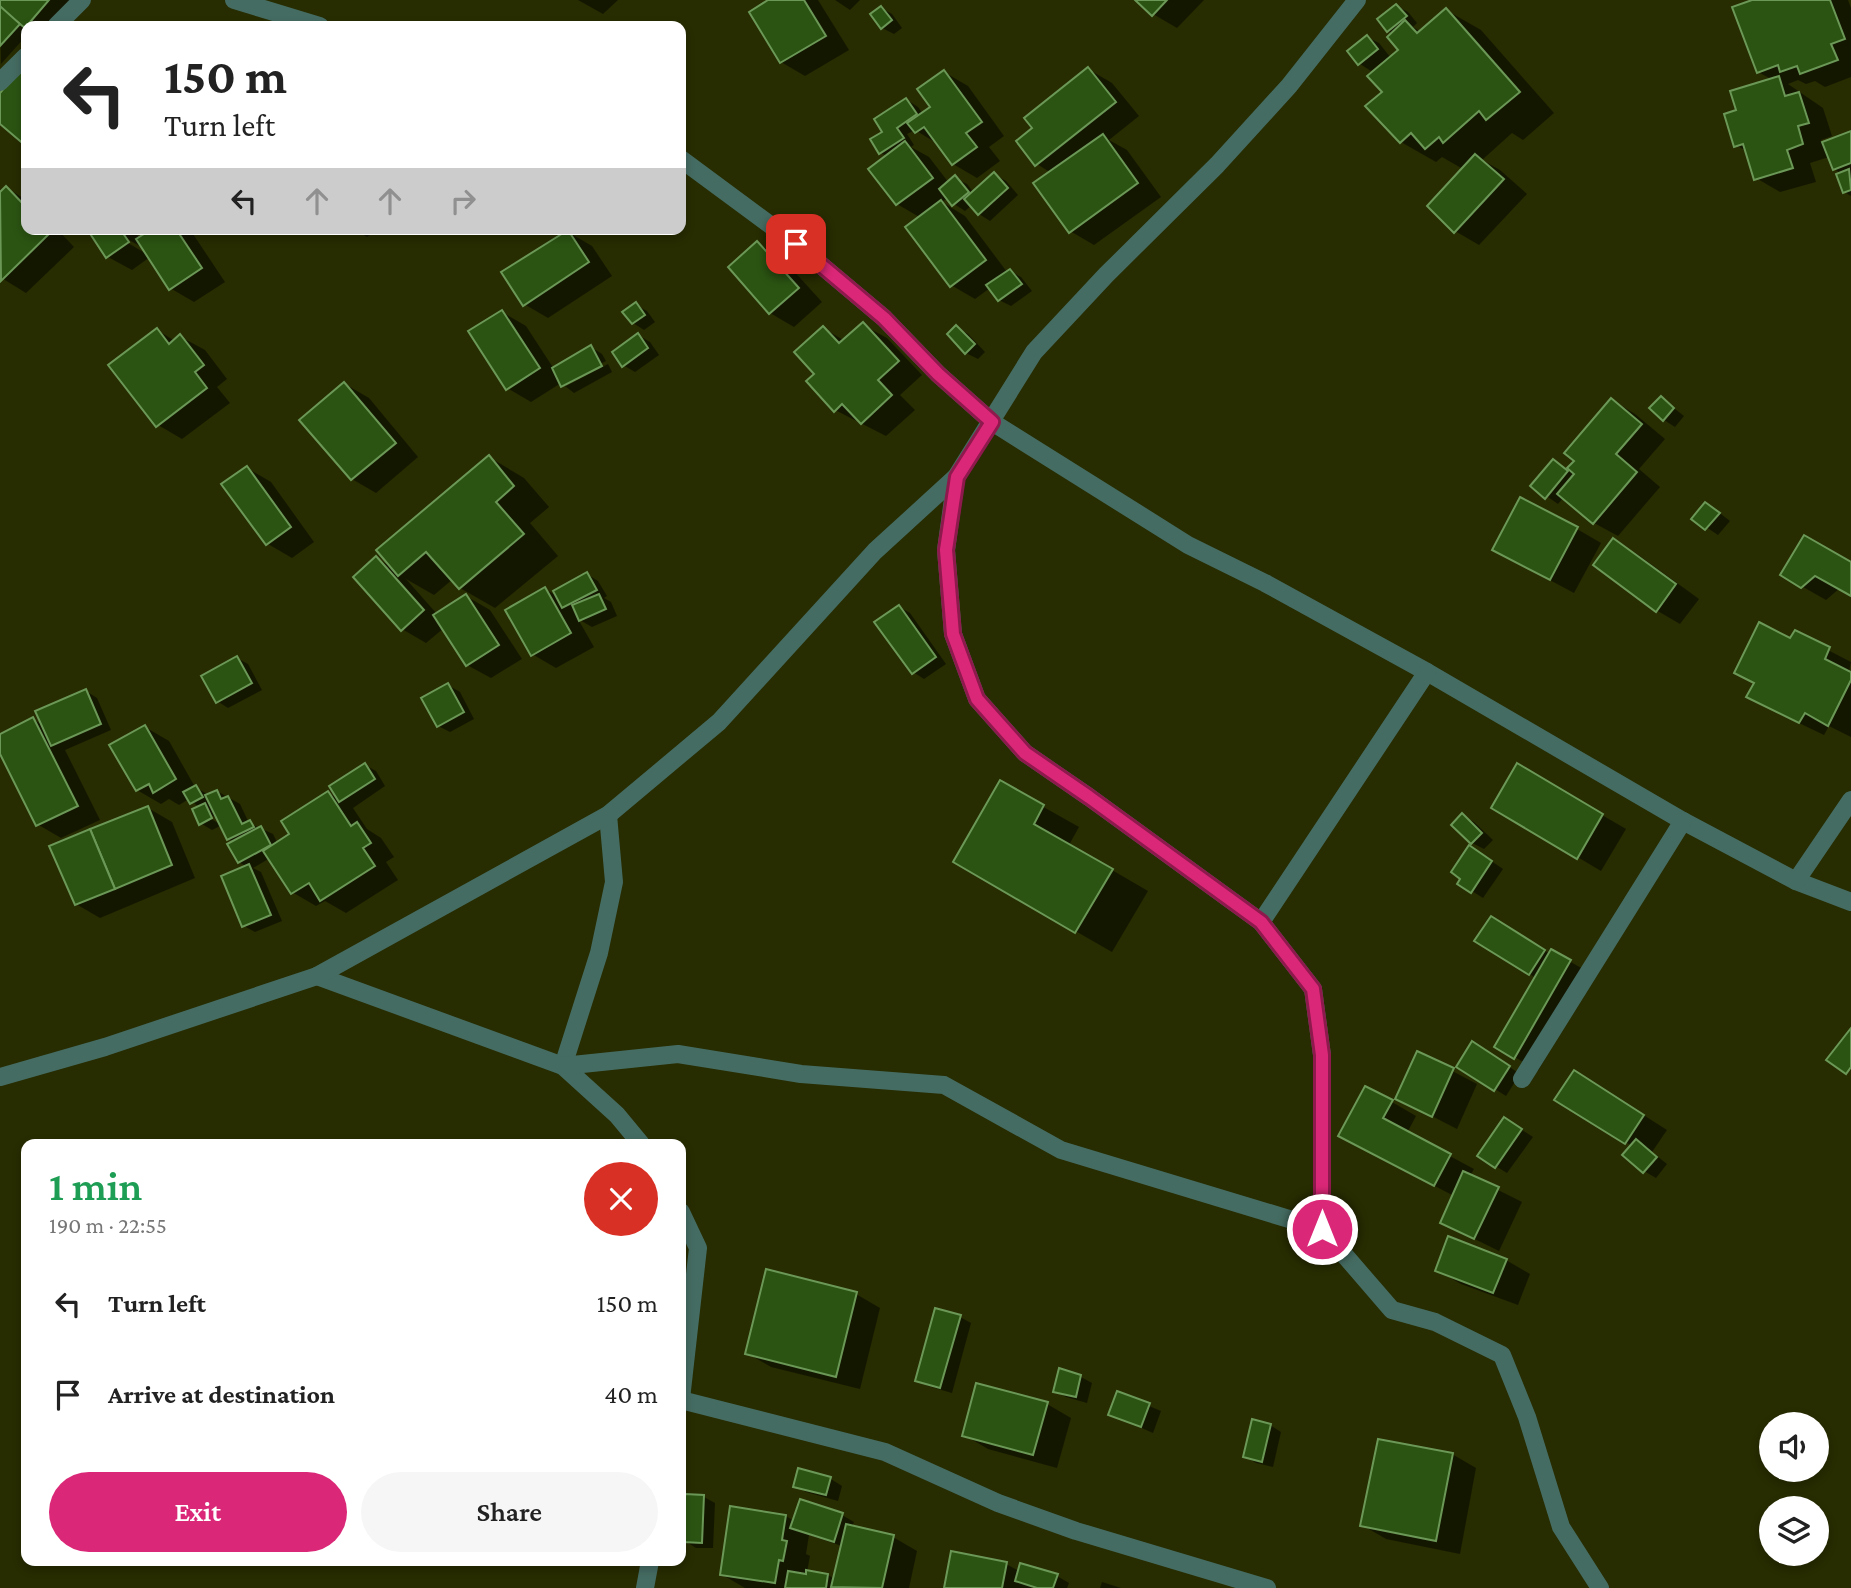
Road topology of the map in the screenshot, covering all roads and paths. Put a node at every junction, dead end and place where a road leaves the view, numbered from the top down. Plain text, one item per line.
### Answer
1 (82, 0) edge
2 (234, 0) edge
3 (1357, 0) edge
4 (61, 21) edge
5 (303, 21) edge
6 (21, 61) edge
7 (0, 82) edge
8 (686, 163) edge
9 (992, 422) junction
10 (957, 477) junction
11 (1427, 672) junction
12 (1851, 800) edge
13 (608, 815) junction
14 (1683, 821) junction
15 (1796, 881) junction
16 (1851, 902) edge
17 (1261, 922) junction
18 (317, 976) junction
19 (563, 1066) junction
20 (1, 1078) edge
21 (1522, 1079) dead end
22 (637, 1139) edge
23 (686, 1223) edge
24 (1322, 1229) junction
25 (686, 1355) edge
26 (686, 1401) edge
27 (649, 1566) edge
28 (645, 1588) edge
29 (1267, 1588) edge
30 (1600, 1588) edge

1 - 4 street
2 - 5 street
3 - 9 street
6 - 7 street
8 - 9 street
9 - 10 street
9 - 11 street
10 - 13 street
10 - 17 street
11 - 14 street
11 - 17 street
12 - 15 street
13 - 18 street
13 - 19 street
14 - 15 street
14 - 21 street
15 - 16 street
17 - 24 street
18 - 19 street
18 - 20 street
19 - 22 street
19 - 24 street
23 - 25 street
24 - 30 street
26 - 29 street
27 - 28 street

